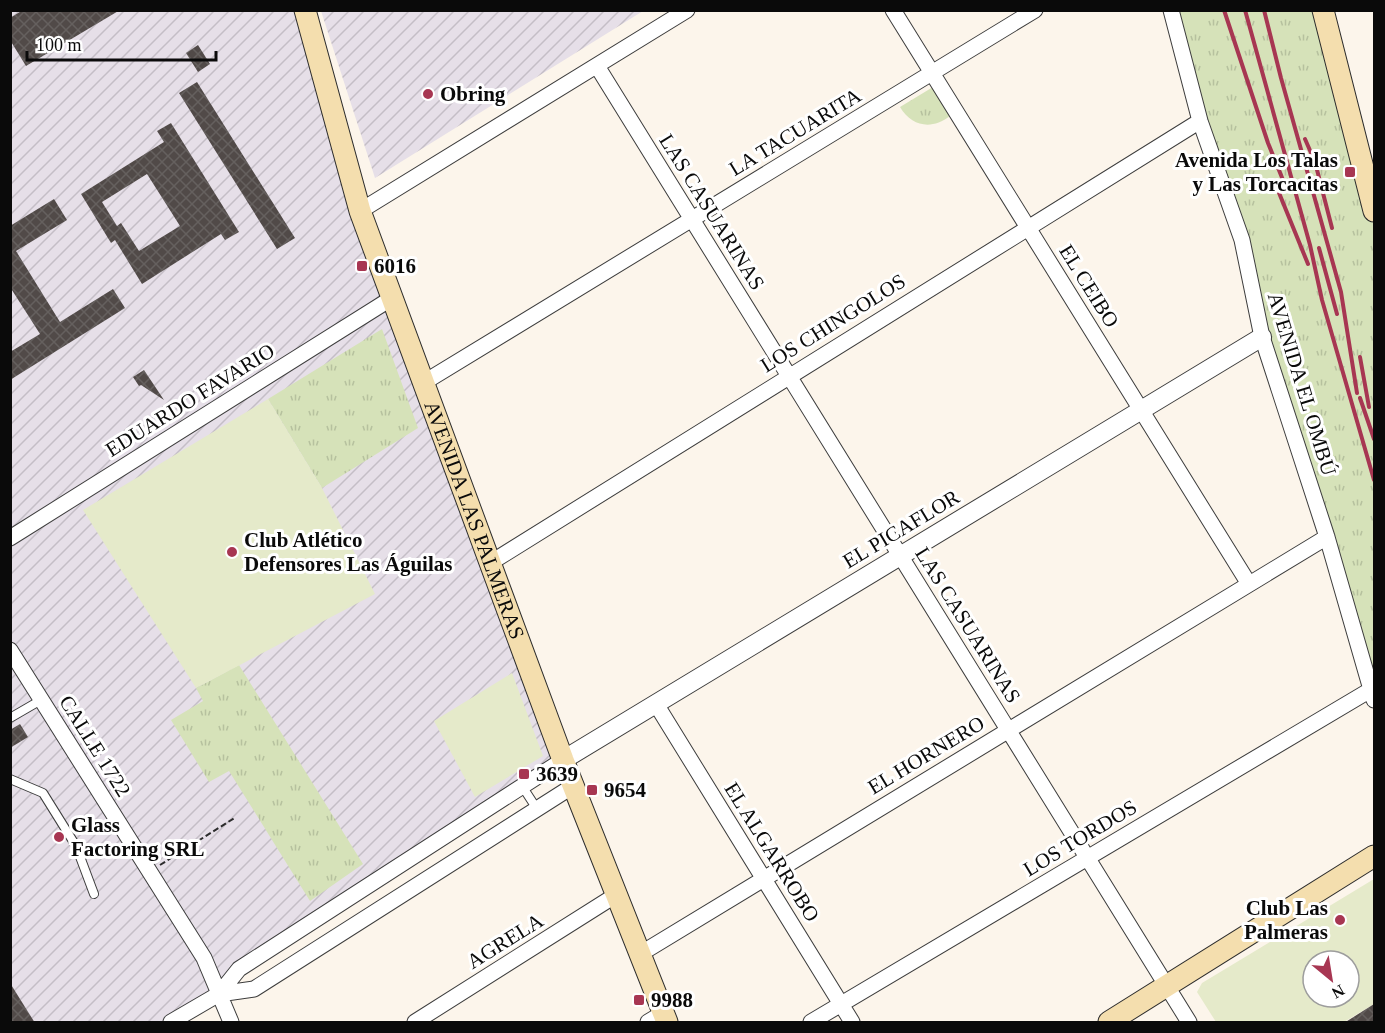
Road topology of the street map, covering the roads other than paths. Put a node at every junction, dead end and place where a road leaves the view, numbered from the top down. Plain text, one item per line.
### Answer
1 (305, 10) edge
2 (687, 10) edge
3 (894, 10) edge
4 (1035, 10) edge
5 (1171, 10) edge
6 (1323, 10) edge
7 (597, 66) junction
8 (932, 73) junction
9 (1200, 121) junction
10 (1373, 198) edge
11 (360, 211) junction
12 (692, 219) junction
13 (1028, 227) junction
14 (392, 298) junction
15 (1262, 337) junction
16 (789, 376) junction
17 (423, 383) junction
18 (1141, 410) junction
19 (1327, 537) junction
20 (10, 538) edge
21 (900, 556) junction
22 (490, 563) junction
23 (1249, 584) junction
24 (10, 650) edge
25 (1373, 694) edge
26 (41, 700) junction
27 (656, 704) junction
28 (10, 718) edge
29 (1008, 730) junction
30 (563, 760) junction
31 (10, 780) edge
32 (522, 786) junction
33 (573, 786) junction
34 (537, 809) junction
35 (1374, 856) edge
36 (1087, 858) junction
37 (764, 879) junction
38 (94, 894) dead end
39 (616, 895) junction
40 (640, 954) junction
41 (1167, 986) junction
42 (219, 994) junction
43 (841, 1004) junction
44 (659, 1020) edge
45 (171, 1023) edge
46 (231, 1023) edge
47 (415, 1023) edge
48 (810, 1023) edge
49 (852, 1023) edge
50 (1109, 1023) edge
51 (1189, 1023) edge

1 - 11 main road, AVENIDA LAS PALMERAS
2 - 7 street
3 - 8 street, EL CEIBO
4 - 8 street, LA TACUARITA
5 - 9 street, AVENIDA EL OMBÚ
6 - 10 main road
7 - 11 street
7 - 12 street, LAS CASUARINAS
8 - 12 street, LA TACUARITA
8 - 13 street, EL CEIBO
9 - 13 street, LOS CHINGOLOS
9 - 15 street, AVENIDA EL OMBÚ
11 - 14 main road, AVENIDA LAS PALMERAS
12 - 16 street, LAS CASUARINAS
12 - 17 street, LA TACUARITA
13 - 16 street, LOS CHINGOLOS
13 - 18 street, EL CEIBO
14 - 17 main road, AVENIDA LAS PALMERAS
14 - 20 street, EDUARDO FAVARIO
15 - 18 street, EL PICAFLOR
15 - 19 street, AVENIDA EL OMBÚ
16 - 21 street, LAS CASUARINAS
16 - 22 street, LOS CHINGOLOS
17 - 22 main road, AVENIDA LAS PALMERAS
18 - 21 street, EL PICAFLOR
18 - 23 street, EL CEIBO
19 - 23 street, EL HORNERO
19 - 25 street, AVENIDA EL OMBÚ
21 - 27 street, EL PICAFLOR
21 - 29 street, LAS CASUARINAS
22 - 30 main road, AVENIDA LAS PALMERAS
23 - 29 street, EL HORNERO
24 - 26 street, CALLE 1722
25 - 36 street, LOS TORDOS
26 - 28 lane
26 - 42 street, CALLE 1722
27 - 30 street, EL PICAFLOR
27 - 37 street, EL ALGARROBO
29 - 36 street, LAS CASUARINAS
29 - 37 street, EL HORNERO
30 - 32 street
30 - 33 main road, AVENIDA LAS PALMERAS
31 - 38 lane
32 - 34 lane
32 - 42 street
33 - 34 street
33 - 39 main road, AVENIDA LAS PALMERAS
34 - 42 street
35 - 41 main road
36 - 41 street, LAS CASUARINAS
36 - 43 street, LOS TORDOS
37 - 40 street, EL HORNERO
37 - 43 street, EL ALGARROBO
39 - 40 main road, AVENIDA LAS PALMERAS
39 - 47 street, AGRELA
40 - 44 main road, AVENIDA LAS PALMERAS
41 - 50 main road
41 - 51 street, LAS CASUARINAS
42 - 45 street
42 - 46 street, CALLE 1722
43 - 48 street, LOS TORDOS
43 - 49 street, EL ALGARROBO

